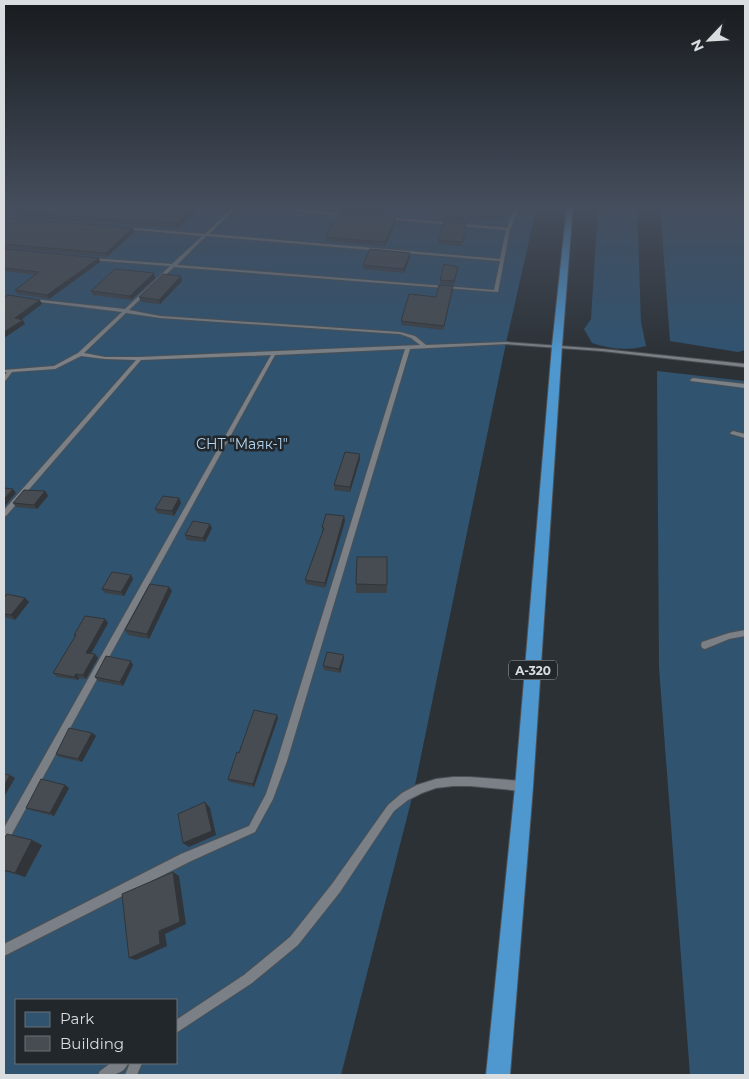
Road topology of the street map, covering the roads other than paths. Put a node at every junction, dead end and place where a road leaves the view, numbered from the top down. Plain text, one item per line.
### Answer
1 (184, 255) edge
2 (448, 255) edge
3 (501, 255) edge
4 (565, 255) edge
5 (83, 258) edge
6 (500, 260) junction
7 (172, 266) junction
8 (29, 300) edge
9 (124, 310) junction
10 (557, 346) junction
11 (425, 347) junction
12 (408, 348) junction
13 (80, 354) junction
14 (273, 355) junction
15 (140, 359) junction
16 (745, 366) edge
17 (11, 370) junction
18 (4, 371) edge
19 (4, 379) edge
20 (694, 380) dead end
21 (745, 386) edge
22 (734, 433) dead end
23 (745, 436) edge
24 (4, 514) edge
25 (745, 634) edge
26 (705, 645) dead end
27 (524, 786) junction
28 (4, 837) edge
29 (4, 950) edge
30 (178, 1025) edge
31 (120, 1064) edge
32 (104, 1075) edge
33 (498, 1075) edge

1 - 7 lane
2 - 6 lane
3 - 6 lane
4 - 10 highway, А-320
5 - 7 lane
6 - 7 lane
7 - 9 lane
8 - 9 lane
9 - 11 lane
9 - 13 lane
10 - 11 lane
10 - 16 lane
10 - 27 highway, А-320
11 - 12 lane
12 - 14 lane
12 - 29 lane
13 - 15 lane
13 - 17 lane
14 - 15 lane
14 - 28 lane
15 - 24 lane
17 - 18 lane
17 - 19 lane
20 - 21 lane
22 - 23 lane
25 - 26 lane
27 - 30 lane
27 - 33 highway, А-320
31 - 32 lane

